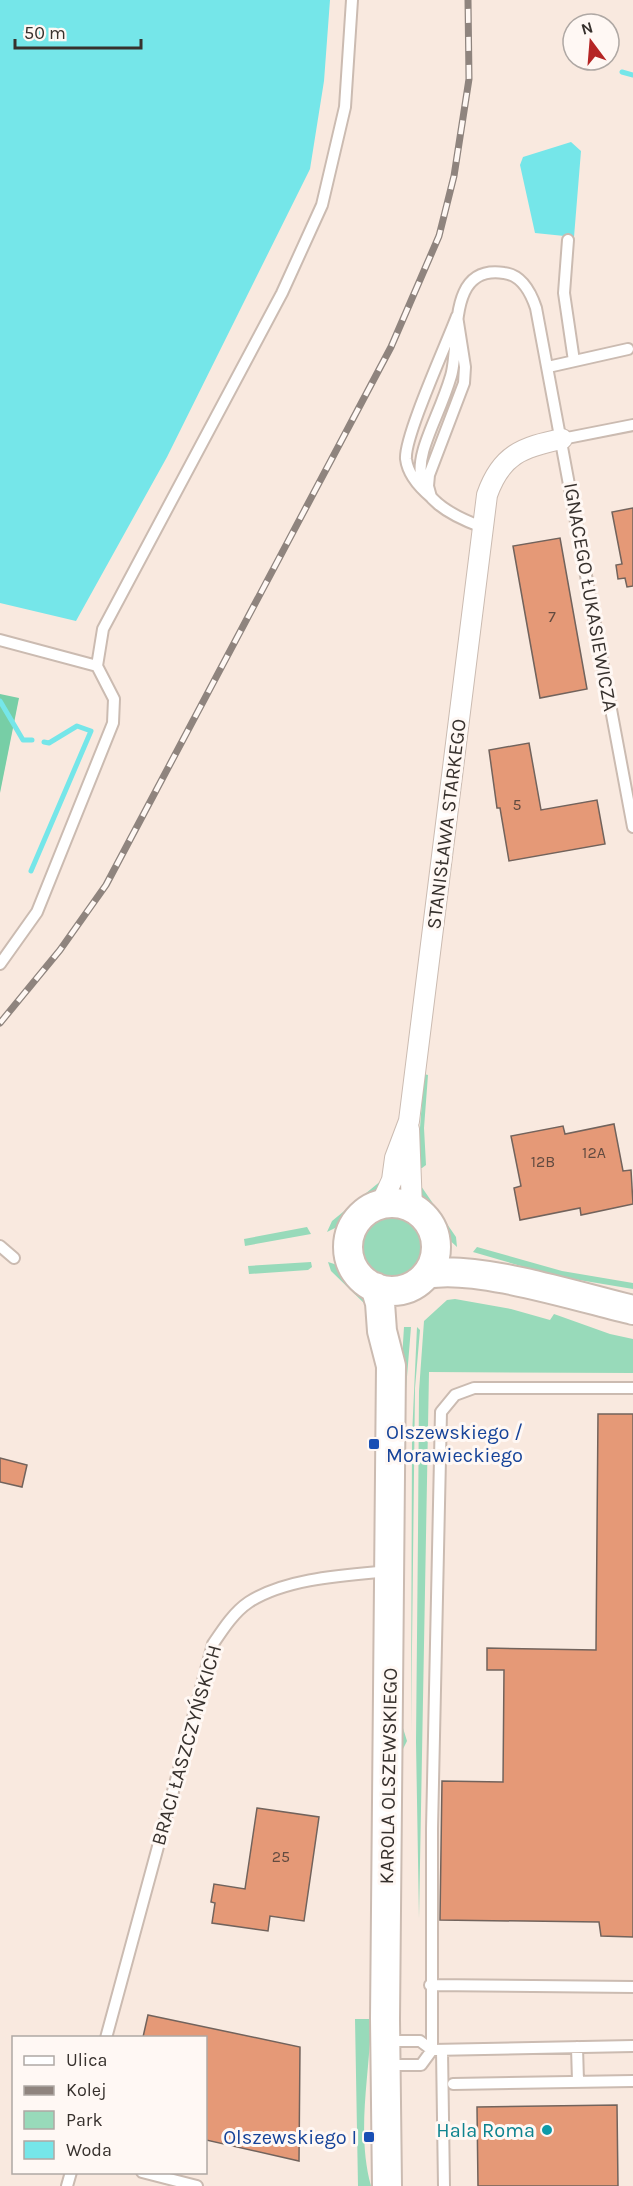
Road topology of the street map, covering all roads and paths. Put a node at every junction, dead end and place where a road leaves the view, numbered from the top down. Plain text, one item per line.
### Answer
1 (352, 0) edge
2 (568, 240) dead end
3 (457, 316) junction
4 (628, 349) dead end
5 (574, 361) junction
6 (548, 367) junction
7 (633, 425) edge
8 (562, 439) junction
9 (431, 497) junction
10 (482, 527) junction
11 (0, 640) edge
12 (97, 666) junction
13 (633, 827) edge
14 (0, 964) edge
15 (409, 1120) junction
16 (381, 1204) junction
17 (412, 1208) junction
18 (436, 1241) junction
19 (0, 1246) edge
20 (14, 1258) dead end
21 (418, 1280) junction
22 (375, 1287) junction
23 (633, 1294) edge
24 (633, 1310) edge
25 (390, 1366) junction
26 (633, 1388) edge
27 (389, 1571) junction
28 (430, 1984) junction
29 (633, 1987) edge
30 (106, 2036) edge
31 (633, 2046) edge
32 (577, 2047) junction
33 (437, 2050) junction
34 (386, 2053) junction
35 (578, 2081) junction
36 (633, 2081) edge
37 (453, 2084) dead end
38 (150, 2174) edge
39 (197, 2186) edge
40 (387, 2186) edge
41 (444, 2186) edge

1 - 12 lane
2 - 5 lane
3 - 6 lane, IGNACEGO ŁUKASIEWICZA
3 - 9 lane
3 - 9 lane
3 - 9 lane
4 - 5 lane
5 - 6 lane
6 - 8 lane, IGNACEGO ŁUKASIEWICZA
7 - 8 lane
8 - 10 street, STANISŁAWA STARKEGO
8 - 13 lane, IGNACEGO ŁUKASIEWICZA
9 - 10 lane
10 - 15 street, STANISŁAWA STARKEGO
11 - 12 lane
12 - 14 lane
15 - 16 street
15 - 17 street
16 - 17 street
16 - 22 street
17 - 18 street
18 - 21 street
18 - 23 street
19 - 20 lane
21 - 22 street
21 - 24 street
21 - 25 street, KAROLA OLSZEWSKIEGO
22 - 25 street, KAROLA OLSZEWSKIEGO
25 - 27 street, KAROLA OLSZEWSKIEGO
26 - 28 lane
27 - 30 lane, BRACI ŁASZCZYŃSKICH
27 - 34 street, KAROLA OLSZEWSKIEGO
28 - 29 lane
28 - 33 lane
31 - 32 lane
32 - 33 lane
32 - 35 lane
33 - 34 lane
33 - 34 lane
33 - 41 lane
34 - 40 street, KAROLA OLSZEWSKIEGO
35 - 36 lane
35 - 37 lane
38 - 39 lane

